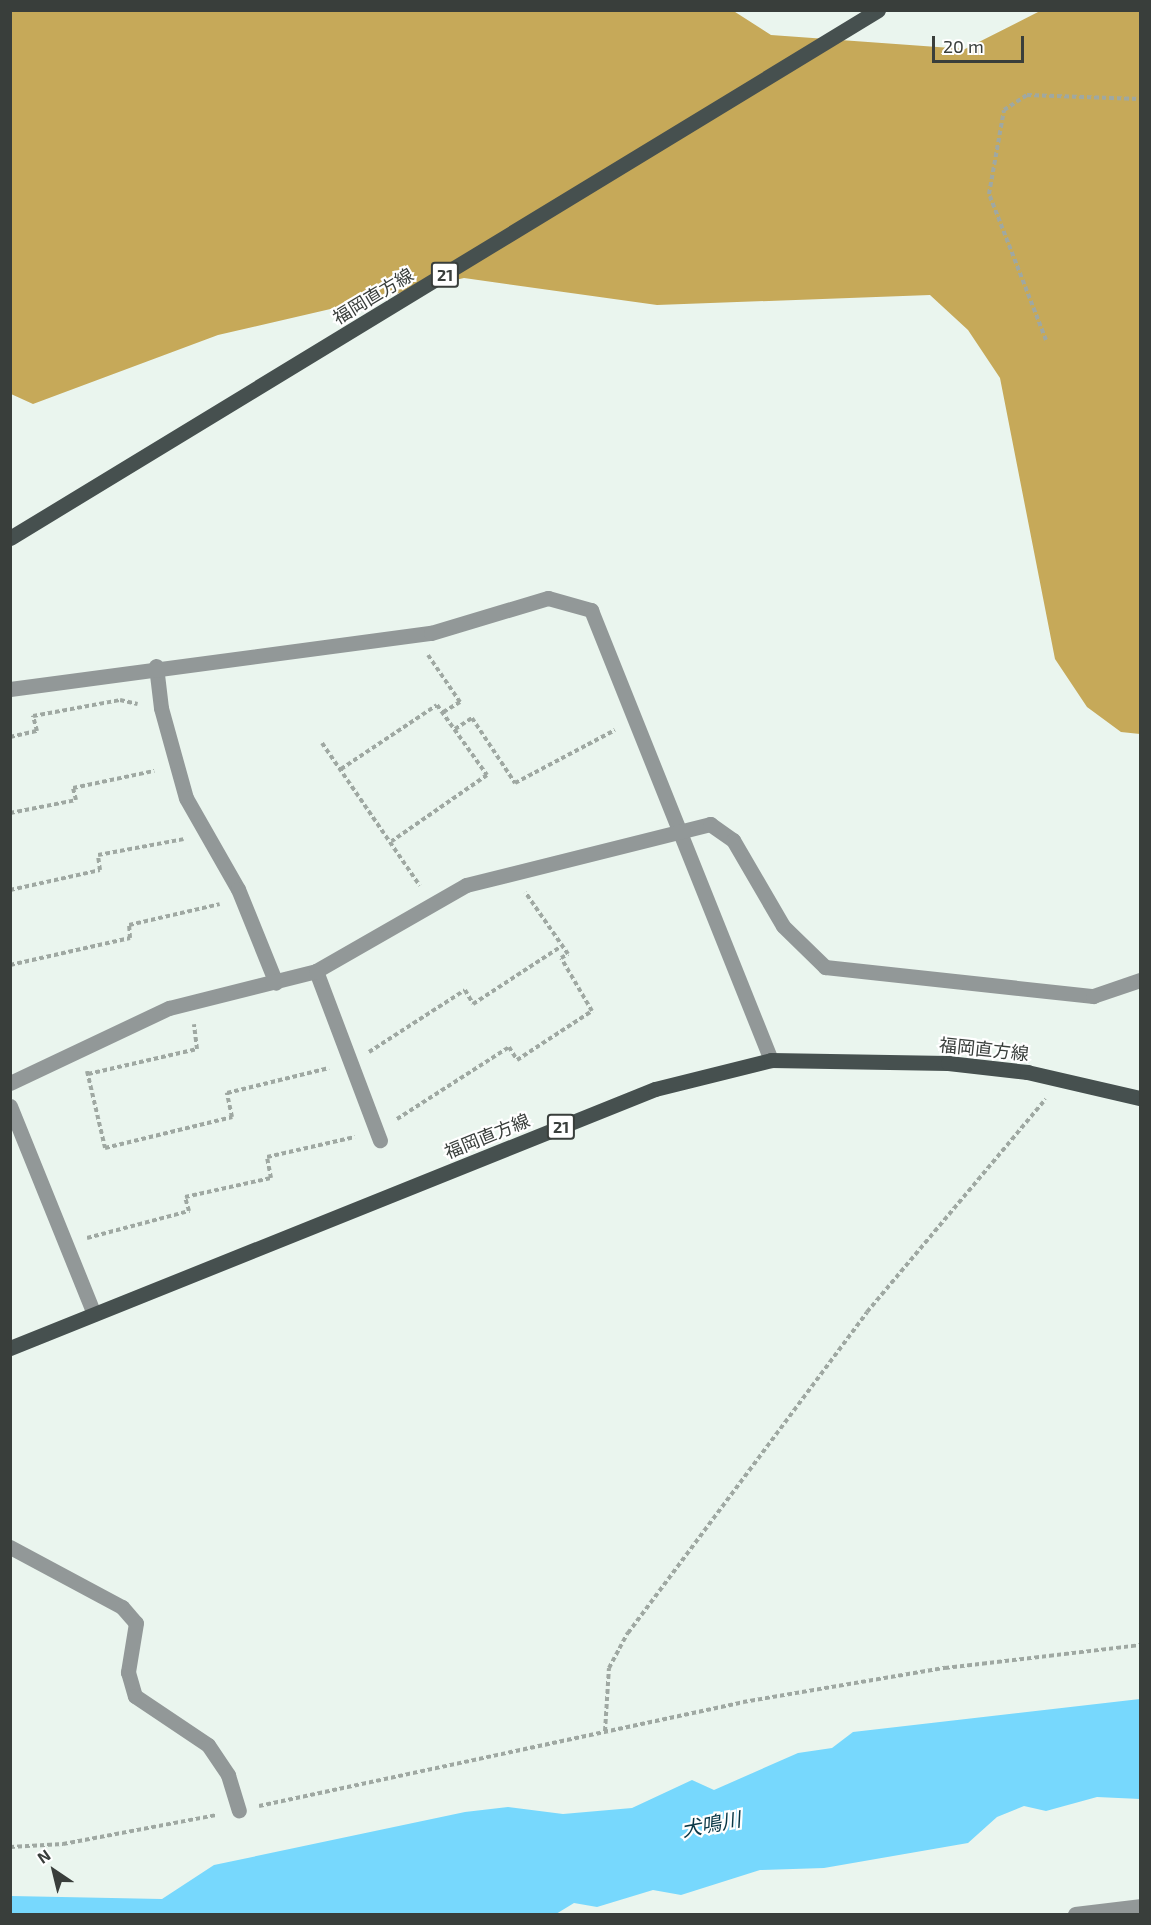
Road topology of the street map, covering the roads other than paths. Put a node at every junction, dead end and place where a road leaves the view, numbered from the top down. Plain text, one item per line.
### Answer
1 (878, 10) edge
2 (10, 538) edge
3 (156, 666) junction
4 (10, 689) edge
5 (679, 833) junction
6 (316, 971) junction
7 (1140, 980) edge
8 (276, 983) junction
9 (771, 1060) junction
10 (10, 1083) edge
11 (1140, 1098) edge
12 (10, 1106) edge
13 (378, 1136) road end
14 (94, 1314) junction
15 (10, 1348) edge
16 (10, 1547) edge
17 (239, 1810) road end
18 (1140, 1906) edge
19 (1075, 1914) edge

1 - 2 main road, 福岡直方線 / 21
3 - 4 street
3 - 5 street
3 - 8 street
5 - 6 street
5 - 7 street
5 - 9 street
6 - 8 street
6 - 13 street
8 - 10 street
9 - 11 main road, 福岡直方線 / 21
9 - 14 main road, 福岡直方線 / 21
12 - 14 street
14 - 15 main road, 福岡直方線 / 21
16 - 17 street
18 - 19 street

